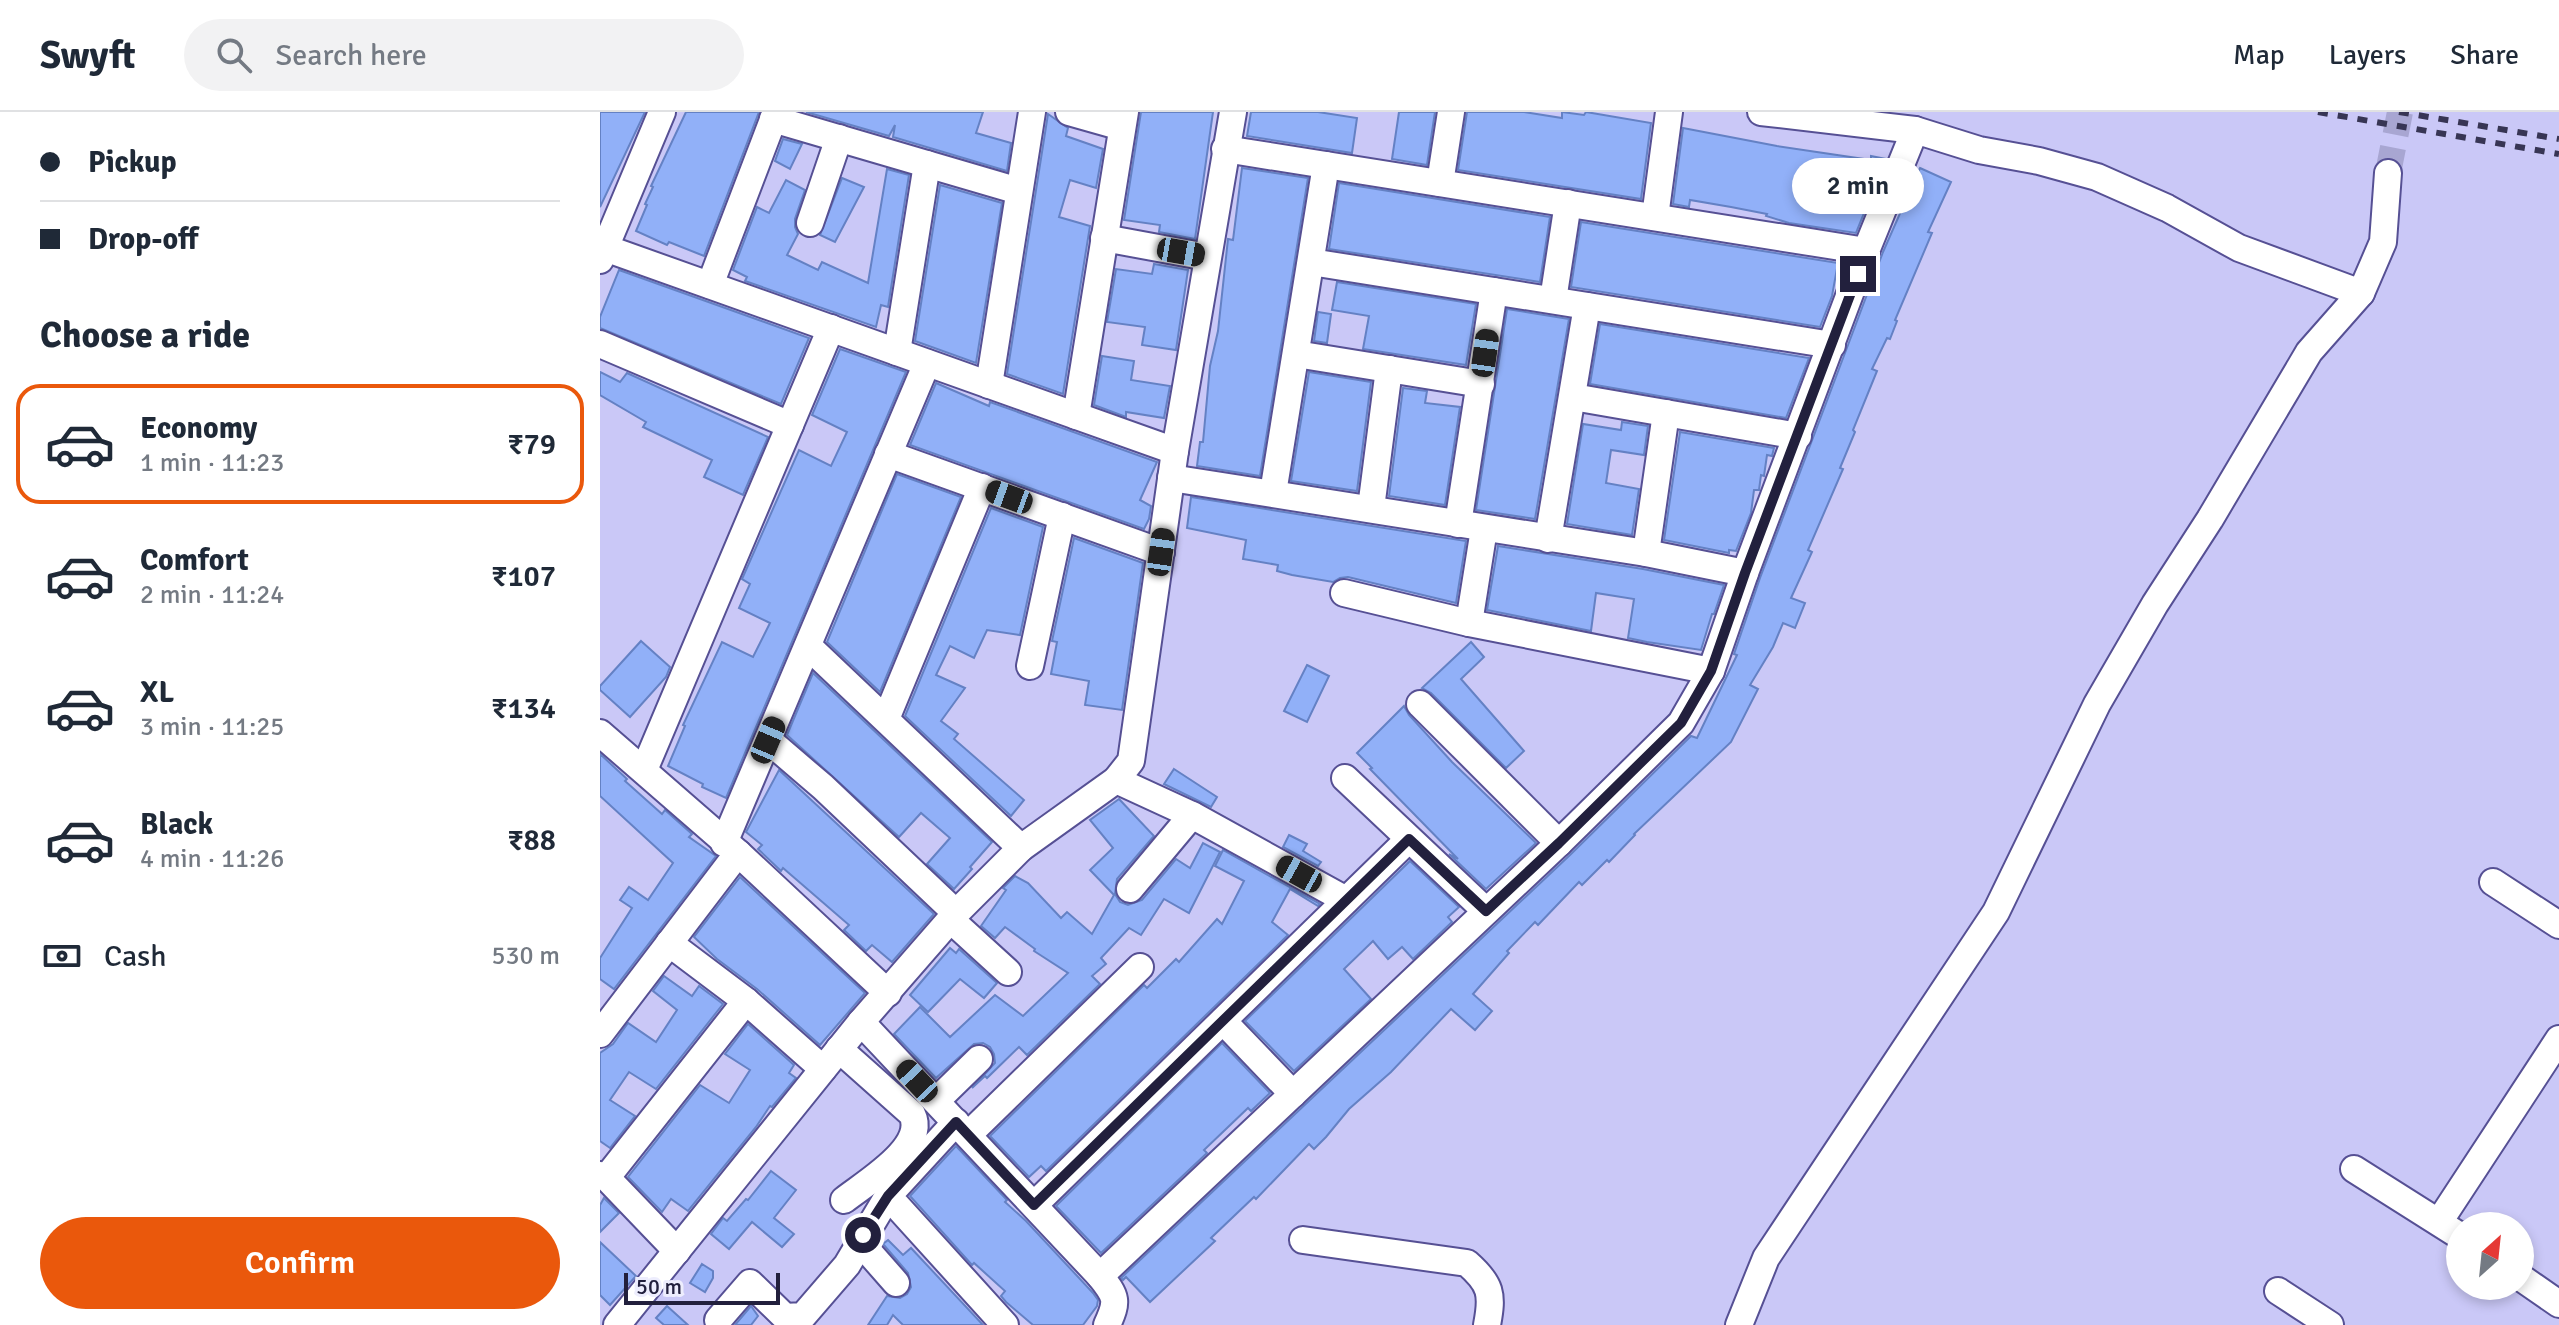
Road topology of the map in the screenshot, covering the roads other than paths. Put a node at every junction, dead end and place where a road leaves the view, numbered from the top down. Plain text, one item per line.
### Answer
1 (662, 112) edge
2 (1032, 112) edge
3 (1069, 112) edge
4 (1233, 112) edge
5 (1451, 112) edge
6 (1669, 112) edge
7 (1761, 112) edge
8 (775, 115) edge
9 (1123, 120) edge
10 (1915, 130) junction
11 (839, 138) junction
12 (1225, 149) junction
13 (927, 164) junction
14 (1326, 165) junction
15 (2388, 173) tunnel mouth
16 (1440, 183) junction
17 (1019, 191) junction
18 (1568, 203) junction
19 (1655, 217) junction
20 (810, 223) dead end
21 (1104, 238) junction
22 (604, 242) edge
23 (1866, 251) junction
24 (1207, 257) junction
25 (1311, 262) junction
26 (710, 285) junction
27 (1494, 291) junction
28 (2361, 293) junction
29 (1553, 300) junction
30 (1587, 306) junction
31 (831, 328) junction
32 (600, 344) edge
33 (1832, 345) junction
34 (897, 352) junction
35 (1296, 354) junction
36 (927, 363) junction
37 (1389, 369) junction
38 (1481, 384) junction
39 (989, 385) junction
40 (1573, 397) junction
41 (1666, 413) junction
42 (1076, 416) junction
43 (790, 425) junction
44 (1798, 436) junction
45 (1175, 451) junction
46 (888, 454) junction
47 (1171, 478) junction
48 (982, 487) junction
49 (1273, 493) junction
50 (1371, 508) junction
51 (1062, 516) junction
52 (1471, 527) junction
53 (1548, 539) junction
54 (1161, 552) junction
55 (1646, 553) junction
56 (1745, 573) junction
57 (1344, 593) dead end
58 (1469, 623) junction
59 (808, 646) junction
60 (1030, 666) dead end
61 (1711, 671) junction
62 (1420, 704) dead end
63 (886, 719) junction
64 (600, 733) edge
65 (768, 740) junction
66 (644, 770) junction
67 (1345, 778) dead end
68 (1116, 780) junction
69 (1192, 815) junction
70 (1409, 839) junction
71 (1559, 843) junction
72 (731, 848) junction
73 (1021, 848) junction
74 (2493, 882) dead end
75 (1130, 889) dead end
76 (1346, 900) junction
77 (1486, 911) junction
78 (954, 917) junction
79 (2559, 925) edge
80 (669, 943) junction
81 (1140, 967) dead end
82 (1008, 972) dead end
83 (888, 993) junction
84 (746, 1001) junction
85 (1223, 1021) junction
86 (861, 1022) junction
87 (600, 1034) edge
88 (2559, 1039) edge
89 (831, 1059) junction
90 (979, 1059) dead end
91 (1293, 1094) junction
92 (936, 1101) junction
93 (962, 1129) junction
94 (2354, 1169) dead end
95 (602, 1175) edge
96 (888, 1196) junction
97 (844, 1200) dead end
98 (1034, 1205) junction
99 (2460, 1212) edge
100 (2446, 1226) edge
101 (1303, 1240) dead end
102 (860, 1242) junction
103 (677, 1251) junction
104 (1100, 1276) junction
105 (896, 1283) dead end
106 (2534, 1287) edge
107 (2278, 1291) dead end
108 (2559, 1304) edge
109 (718, 1320) dead end
110 (617, 1325) edge
111 (1005, 1325) edge
112 (1107, 1325) edge
113 (1487, 1325) edge
114 (1739, 1325) edge
115 (2330, 1325) edge

1 - 22 street
2 - 17 street
3 - 9 street
4 - 12 street
5 - 16 street
6 - 19 street
7 - 10 street
8 - 11 street
8 - 26 street
9 - 21 street
10 - 23 street
10 - 28 street
11 - 13 street
11 - 20 street
12 - 14 street
12 - 24 street
13 - 17 street
13 - 34 street
14 - 16 street
14 - 25 street
15 - 28 street
16 - 18 street
17 - 39 street
18 - 19 street
18 - 29 street
19 - 23 street
21 - 24 street
21 - 42 street
22 - 26 street
23 - 33 street
24 - 45 street
25 - 27 street
25 - 35 street
26 - 31 street
27 - 29 street
27 - 38 street
28 - 114 street
29 - 30 street
30 - 33 street
30 - 40 street
31 - 34 street
31 - 43 street
32 - 43 street
33 - 44 street
34 - 36 street
35 - 37 street
35 - 49 street
36 - 39 street
36 - 46 street
37 - 38 street
37 - 50 street
38 - 52 street
39 - 42 street
40 - 41 street
40 - 53 street
41 - 44 street
41 - 55 street
42 - 45 street
43 - 66 street
44 - 56 street
45 - 47 street
46 - 48 street
46 - 59 street
47 - 49 street
47 - 54 street
48 - 51 street
48 - 63 street
49 - 50 street
50 - 52 street
51 - 54 street
51 - 60 street
52 - 53 street
52 - 58 street
53 - 55 street
54 - 68 street
55 - 56 street
56 - 61 street
57 - 58 street
58 - 61 street
59 - 63 street
59 - 65 street
61 - 71 street
62 - 71 street
63 - 73 street
64 - 66 street
65 - 72 street
65 - 78 street
66 - 72 street
67 - 70 street
68 - 69 street
68 - 73 street
69 - 75 street
69 - 76 street
70 - 76 street
70 - 77 street
71 - 77 street
72 - 80 street
72 - 83 street
73 - 78 street
74 - 79 street
76 - 85 street
77 - 91 street
78 - 82 street
78 - 83 street
80 - 84 street
80 - 87 street
81 - 93 street
83 - 86 street
84 - 89 street
84 - 95 street
85 - 91 street
85 - 98 street
86 - 89 street
86 - 92 street
88 - 99 street
89 - 97 street
89 - 103 street
90 - 92 street
91 - 104 street
92 - 93 street
93 - 96 street
93 - 98 street
94 - 100 street
95 - 103 street
96 - 102 street
96 - 111 street
98 - 104 street
101 - 113 street
102 - 105 street
102 - 109 street
103 - 110 street
104 - 112 street
106 - 108 street
107 - 115 street

